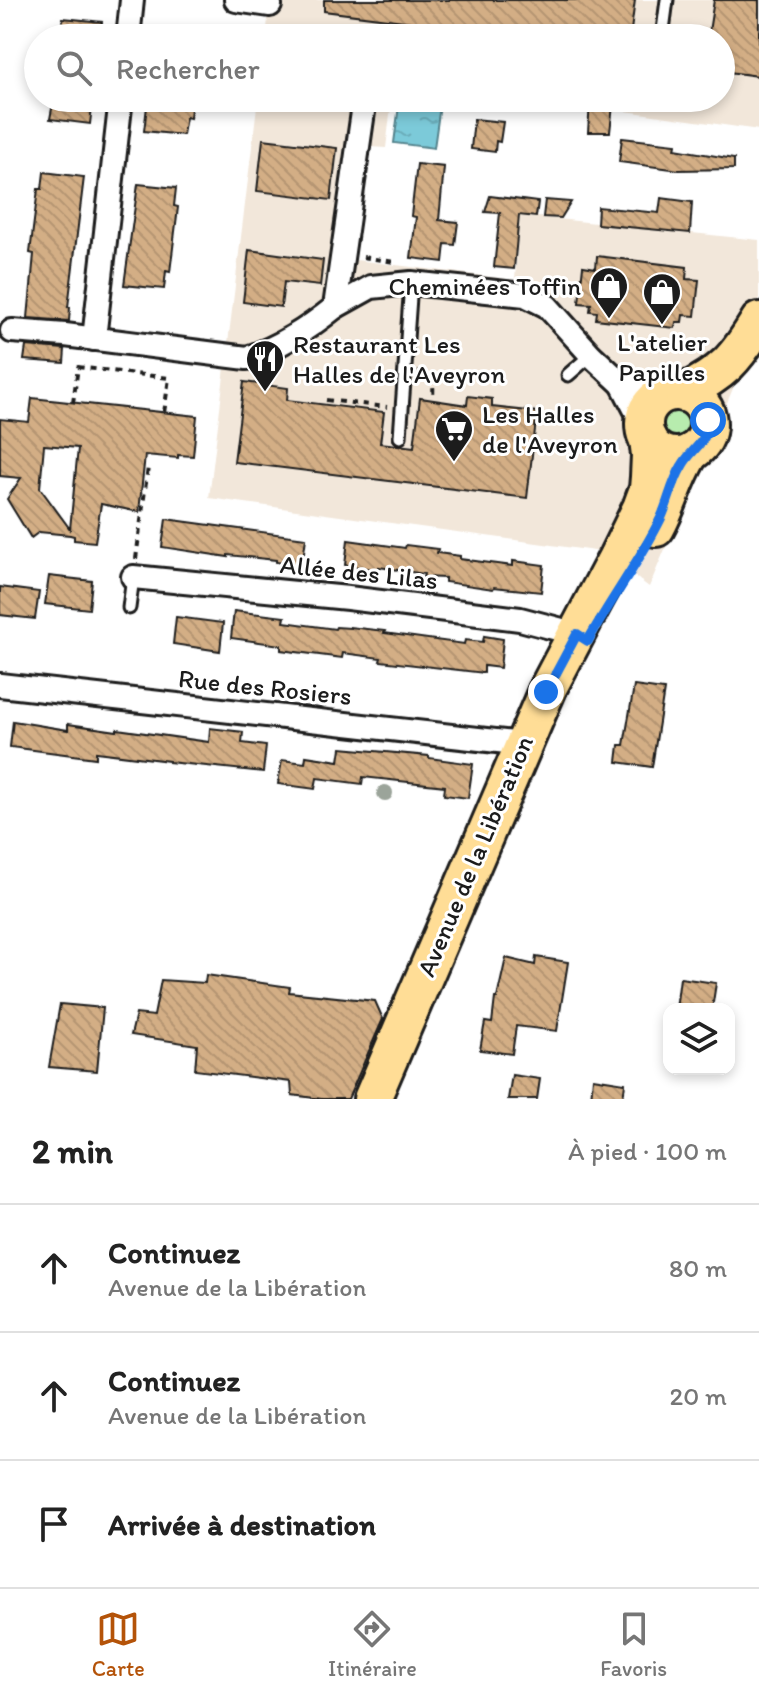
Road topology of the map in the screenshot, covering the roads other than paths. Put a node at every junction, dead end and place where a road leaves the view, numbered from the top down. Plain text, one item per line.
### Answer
1 (132, 0) edge
2 (236, 0) edge
3 (667, 0) edge
4 (270, 5) dead end
5 (129, 24) edge
6 (664, 24) edge
7 (119, 112) edge
8 (363, 112) edge
9 (411, 283) junction
10 (335, 307) junction
11 (759, 321) edge
12 (12, 331) dead end
13 (94, 339) junction
14 (759, 352) edge
15 (591, 355) junction
16 (568, 375) dead end
17 (622, 384) junction
18 (677, 393) junction
19 (646, 433) junction
20 (400, 437) dead end
21 (700, 440) junction
22 (133, 577) joint
23 (129, 608) dead end
24 (582, 638) junction
25 (0, 685) edge
26 (529, 747) junction
27 (372, 1099) edge
28 (385, 1099) edge

1 - 5 street
2 - 4 street
3 - 6 lane
7 - 13 street
8 - 10 street
9 - 10 street
9 - 15 street
9 - 20 lane
10 - 13 street
11 - 18 main road
12 - 13 street
14 - 21 main road, Avenue de la Libération
15 - 16 lane
15 - 17 street
17 - 18 street
17 - 19 street
18 - 19 main road
18 - 21 main road
19 - 21 main road
19 - 24 main road, Avenue de la Libération
21 - 24 main road, Avenue de la Libération
22 - 23 lane
22 - 24 street, Allée des Lilas
24 - 26 main road, Avenue de la Libération
25 - 26 street, Rue des Rosiers
26 - 27 main road, Avenue de la Libération
26 - 28 main road, Avenue de la Libération

